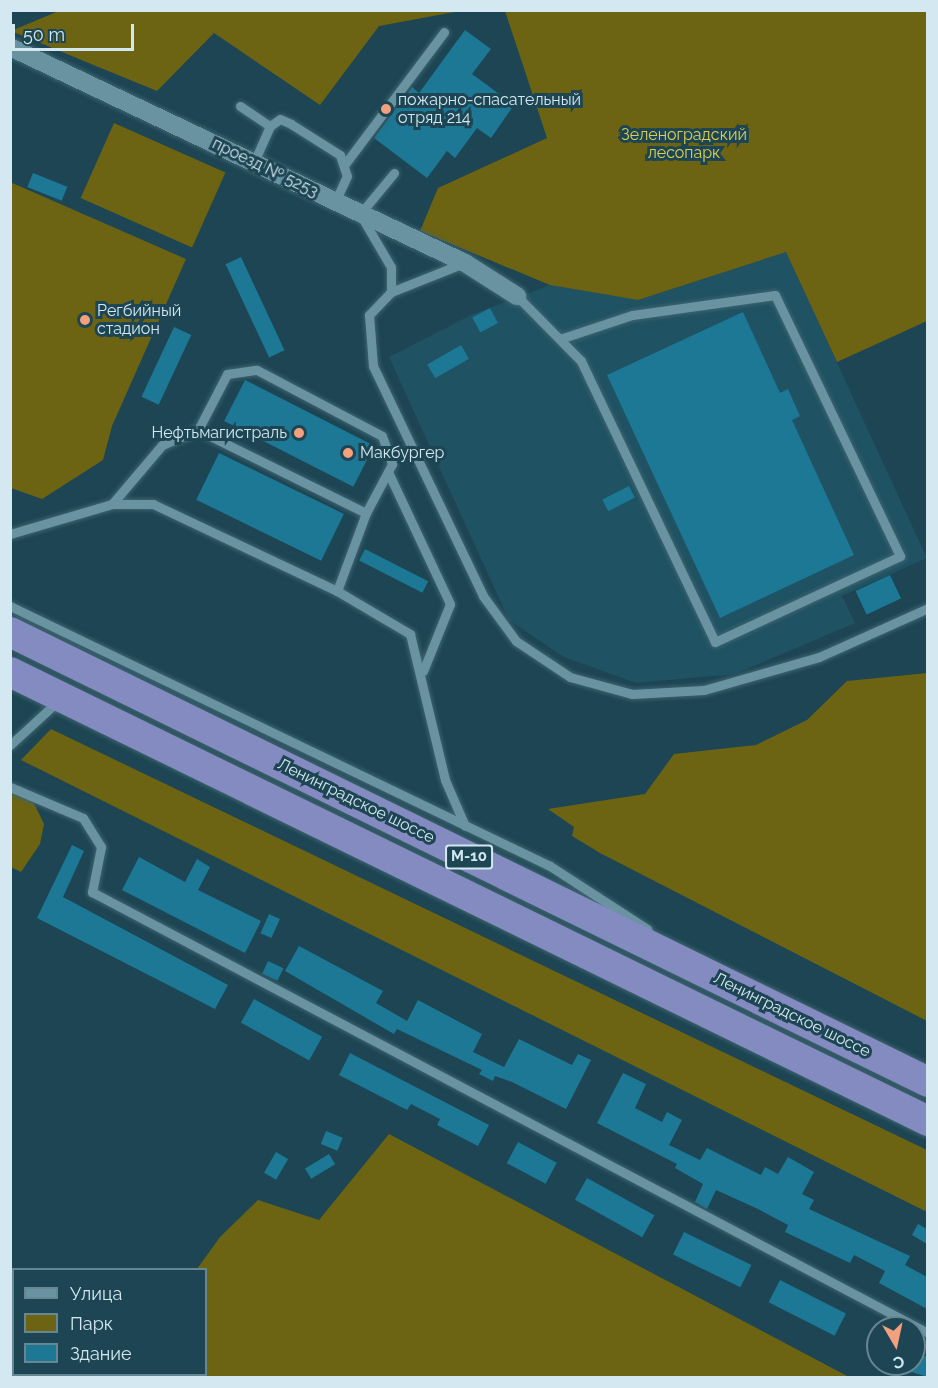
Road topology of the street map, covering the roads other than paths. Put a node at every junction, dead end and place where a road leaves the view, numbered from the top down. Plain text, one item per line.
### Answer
1 (444, 32) dead end
2 (10, 46) edge
3 (240, 106) dead end
4 (270, 126) junction
5 (254, 162) junction
6 (345, 164) junction
7 (394, 173) dead end
8 (335, 202) junction
9 (360, 214) junction
10 (465, 263) junction
11 (391, 292) junction
12 (517, 296) joint
13 (560, 339) junction
14 (198, 430) junction
15 (388, 472) junction
16 (112, 504) junction
17 (366, 513) junction
18 (10, 534) edge
19 (337, 591) junction
20 (10, 606) edge
21 (927, 608) edge
22 (10, 632) edge
23 (423, 671) junction
24 (10, 672) edge
25 (61, 698) junction
26 (10, 745) edge
27 (10, 787) edge
28 (465, 826) junction
29 (739, 989) junction
30 (927, 1082) edge
31 (927, 1121) edge
32 (927, 1333) edge

1 - 6 lane
2 - 5 street, проезд № 5253
3 - 4 lane
4 - 5 lane
4 - 6 lane
5 - 8 street, проезд № 5253
6 - 8 lane
7 - 9 lane
8 - 9 street, проезд № 5253
9 - 10 street, проезд № 5253
9 - 11 lane
10 - 11 lane
10 - 12 street, проезд № 5253
11 - 21 lane
12 - 13 lane
13 - 13 lane
14 - 15 lane
14 - 16 lane
14 - 17 lane
15 - 17 lane
15 - 23 lane
16 - 18 lane
16 - 19 lane
17 - 19 lane
19 - 23 lane
20 - 28 lane
22 - 29 highway, Ленинградское шоссе / М-10
23 - 28 lane
24 - 25 highway, М-10
25 - 26 lane
25 - 31 highway, М-10
27 - 32 lane
28 - 29 lane
29 - 30 highway, Ленинградское шоссе / М-10

